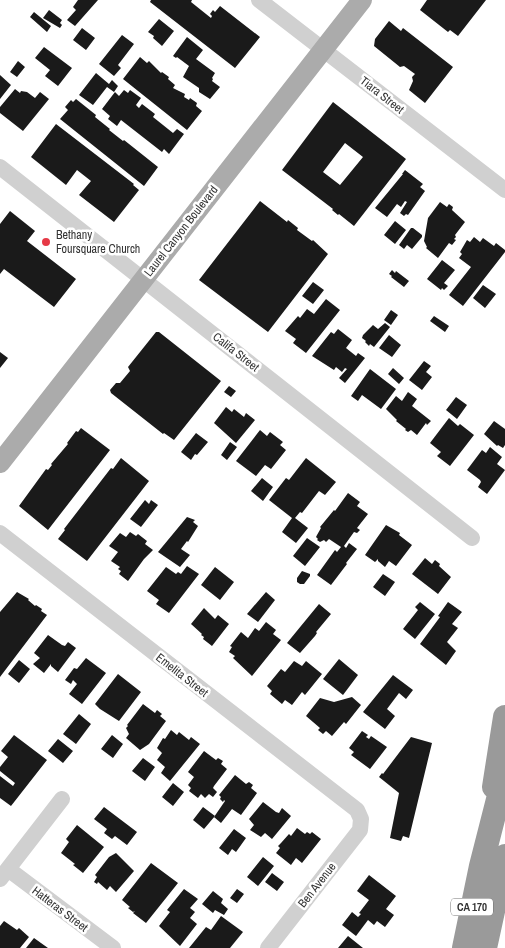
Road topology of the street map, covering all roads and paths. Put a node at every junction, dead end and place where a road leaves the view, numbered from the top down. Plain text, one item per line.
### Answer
1 (259, 0) edge
2 (362, 0) edge
3 (323, 50) junction
4 (0, 168) edge
5 (505, 190) edge
6 (143, 279) junction
7 (0, 463) edge
8 (0, 533) edge
9 (472, 538) dead end
10 (505, 717) edge
11 (505, 772) edge
12 (62, 799) dead end
13 (361, 820) joint
14 (505, 856) edge
15 (481, 866) junction
16 (4, 874) edge
17 (505, 916) edge
18 (113, 948) edge
19 (268, 948) edge
20 (464, 948) edge
21 (485, 948) edge
22 (498, 948) edge

1 - 3 street, Tiara Street
2 - 3 main road, Laurel Canyon Boulevard
3 - 5 street, Tiara Street
3 - 6 main road, Laurel Canyon Boulevard
4 - 6 street, Califa Street
6 - 7 main road, Laurel Canyon Boulevard
6 - 9 street, Califa Street
8 - 13 street, Emelita Street
10 - 15 highway
11 - 15 highway, CA 170
12 - 16 street
13 - 19 street, Ben Avenue
14 - 21 highway
15 - 20 highway, CA 170
16 - 18 street, Hatteras Street
17 - 22 highway

